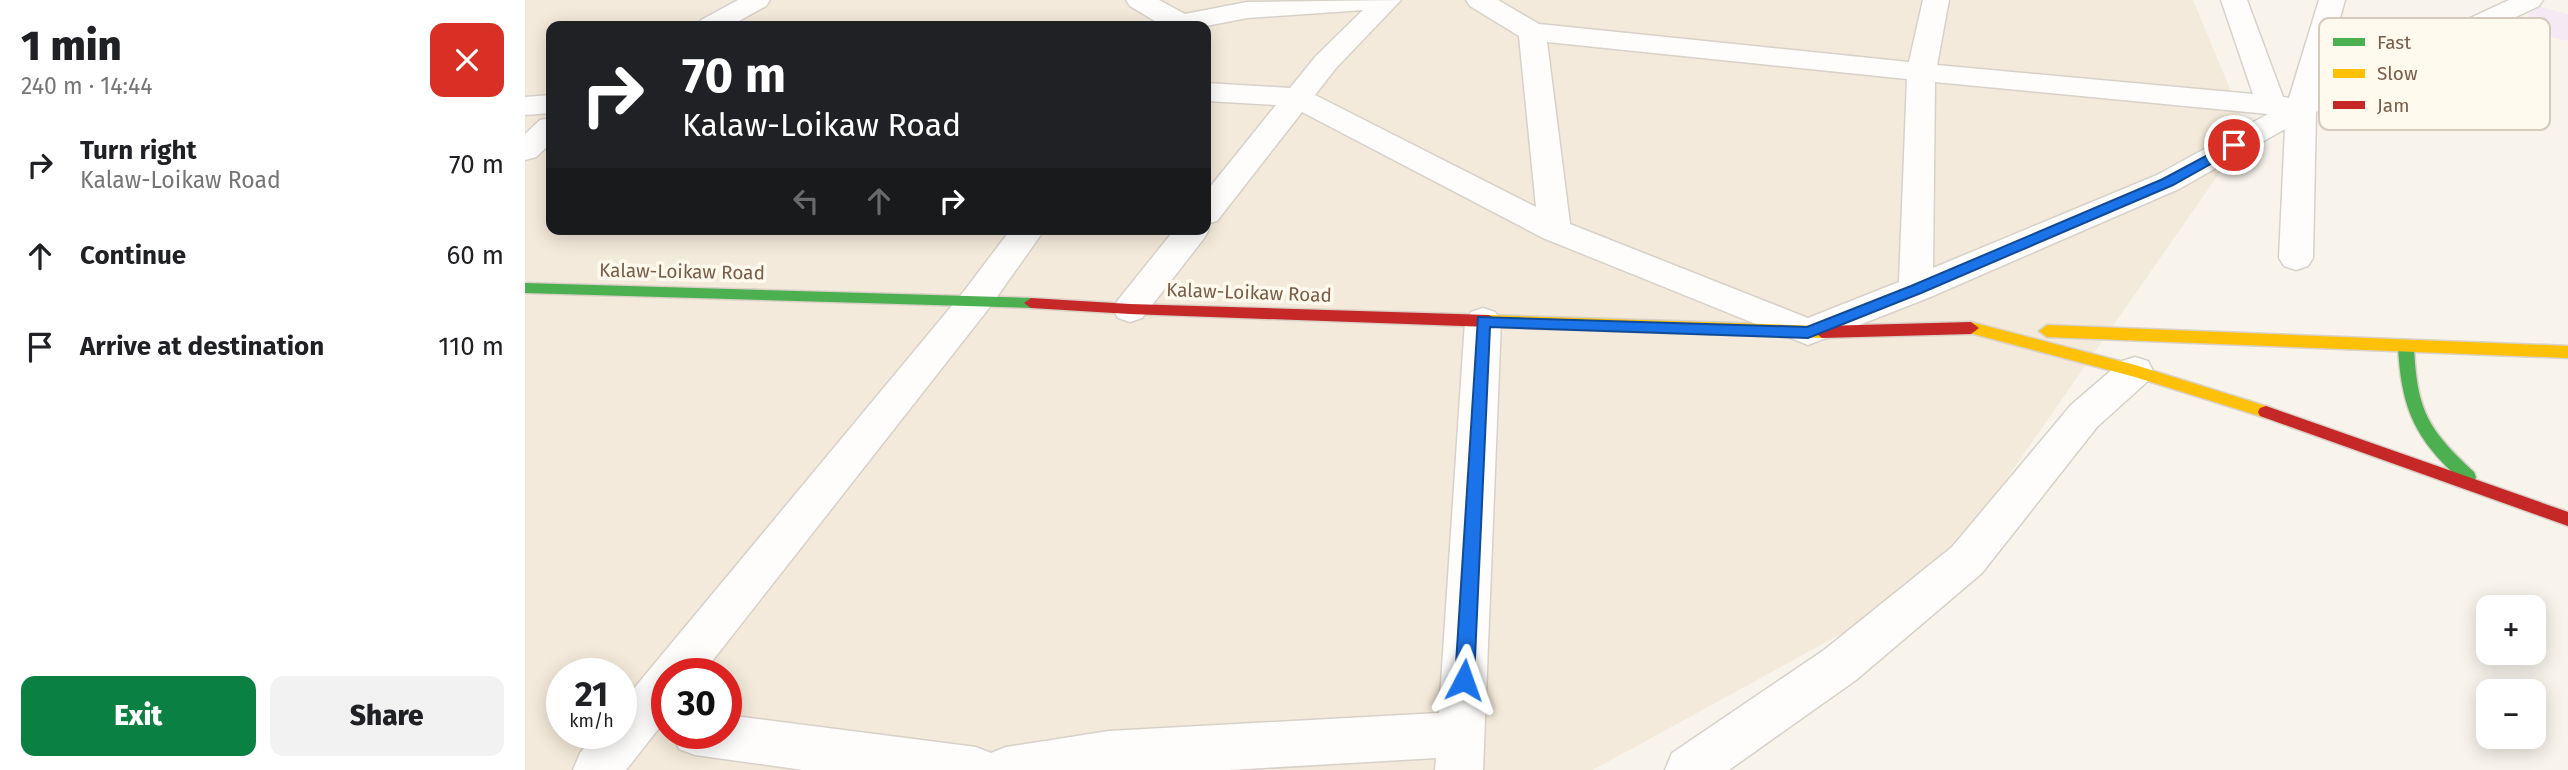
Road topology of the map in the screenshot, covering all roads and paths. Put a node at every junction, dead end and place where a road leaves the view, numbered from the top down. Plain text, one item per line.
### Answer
1 (757, 0) edge
2 (1139, 0) edge
3 (1365, 0) edge
4 (1388, 0) edge
5 (1479, 0) edge
6 (1936, 0) edge
7 (2234, 0) edge
8 (2332, 0) edge
9 (2530, 0) edge
10 (2324, 18) edge
11 (2489, 18) edge
12 (720, 21) edge
13 (1174, 21) edge
14 (1194, 21) edge
15 (2319, 30) edge
16 (1532, 32) junction
17 (1921, 72) junction
18 (1211, 92) edge
19 (2319, 92) edge
20 (1298, 97) junction
21 (546, 104) edge
22 (525, 106) edge
23 (2286, 106) junction
24 (546, 131) edge
25 (525, 150) edge
26 (1211, 207) edge
27 (1555, 230) junction
28 (1025, 235) edge
29 (1188, 235) edge
30 (2296, 257) dead end
31 (525, 288) edge
32 (1916, 289) junction
33 (977, 299) junction
34 (1130, 309) junction
35 (1483, 321) junction
36 (1972, 328) junction
37 (1808, 332) junction
38 (2406, 347) junction
39 (2568, 352) edge
40 (2135, 371) junction
41 (2477, 485) junction
42 (2568, 519) edge
43 (687, 658) edge
44 (650, 727) edge
45 (742, 739) edge
46 (1460, 752) edge
47 (597, 770) edge
48 (976, 770) edge
49 (1006, 770) edge
50 (1689, 770) edge

1 - 12 street
2 - 13 street
3 - 14 street
4 - 20 street
5 - 16 street
6 - 17 street
7 - 23 street
8 - 10 street
9 - 11 street
15 - 23 street
16 - 17 street
16 - 27 street
17 - 23 street
17 - 32 street
18 - 20 street
19 - 23 street
20 - 26 street
20 - 27 street
21 - 22 street
23 - 30 street
23 - 32 street
24 - 25 street
27 - 37 street
28 - 33 street
29 - 34 street
31 - 33 main road, Kalaw-Loikaw Road
32 - 37 street
33 - 34 main road, Kalaw-Loikaw Road
33 - 43 street
34 - 35 main road, Kalaw-Loikaw Road
35 - 37 main road, Kalaw-Loikaw Road
35 - 46 street
36 - 37 main road, Kalaw-Loikaw Road
36 - 38 main road
36 - 40 main road
38 - 39 main road
38 - 41 main road
40 - 41 main road
40 - 50 street
41 - 42 main road
44 - 47 street
45 - 48 street
46 - 49 street

